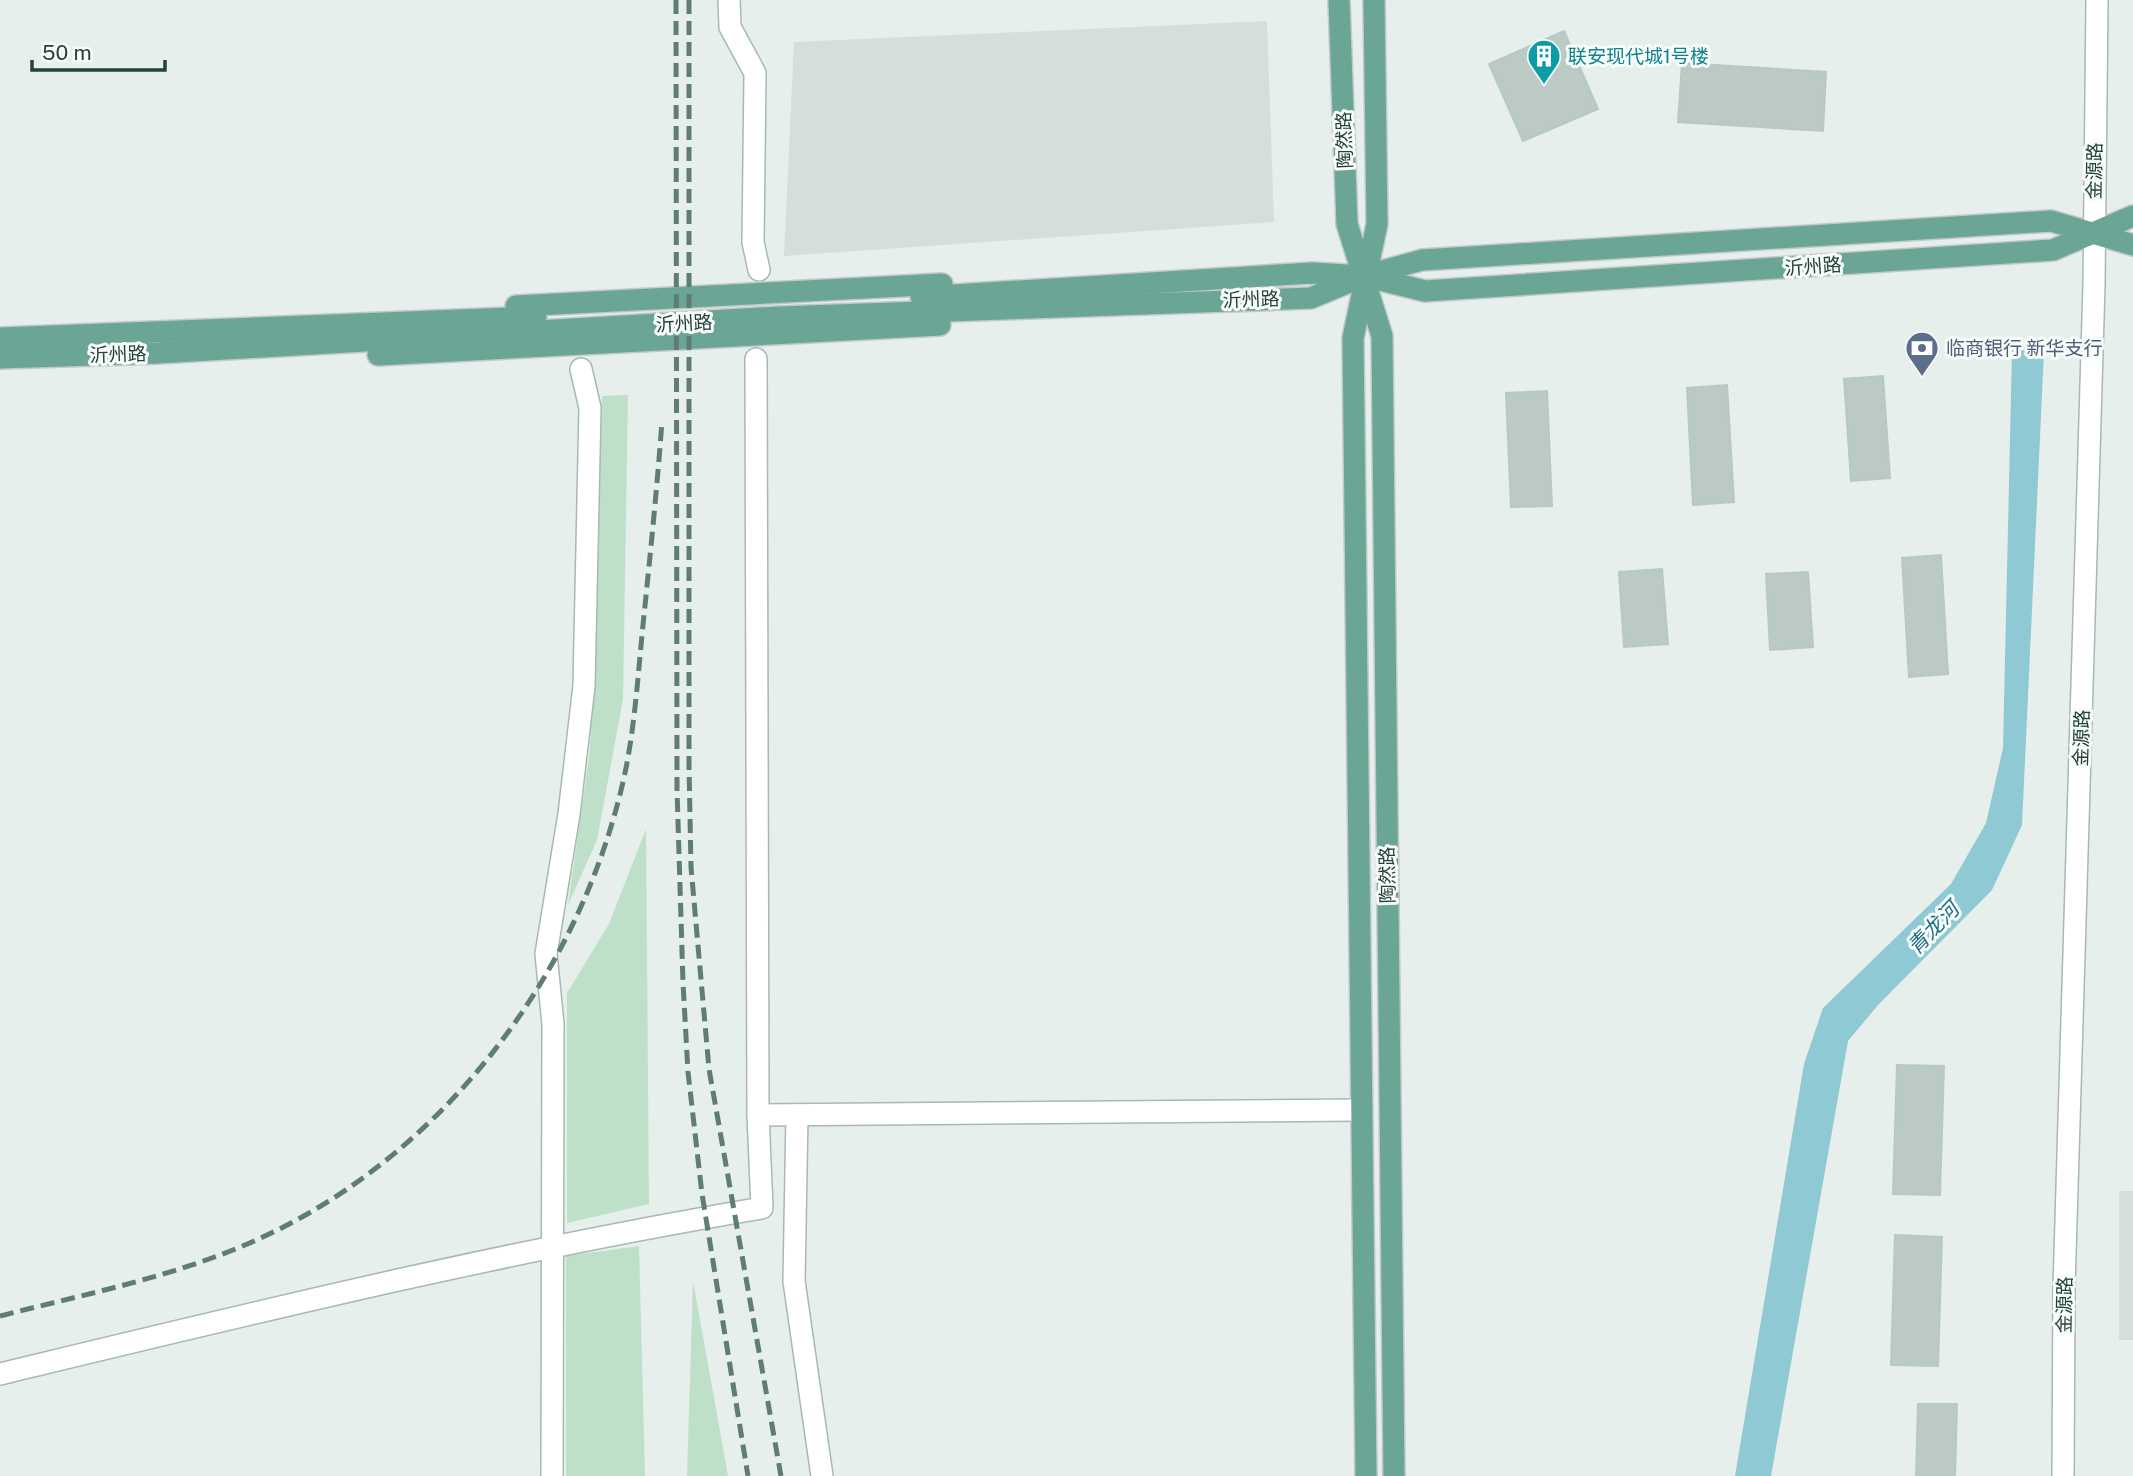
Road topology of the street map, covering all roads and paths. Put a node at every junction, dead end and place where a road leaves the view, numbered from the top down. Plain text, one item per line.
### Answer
1 (729, 0) edge
2 (1339, 0) edge
3 (1374, 0) edge
4 (2096, 0) edge
5 (2133, 216) edge
6 (2093, 233) junction
7 (2133, 244) edge
8 (759, 270) dead end
9 (1364, 276) junction
10 (1193, 291) junction
11 (0, 338) edge
12 (0, 358) edge
13 (756, 359) dead end
14 (581, 369) dead end
15 (1359, 962) junction
16 (1388, 1046) junction
17 (1360, 1110) junction
18 (758, 1115) junction
19 (797, 1115) junction
20 (1361, 1173) junction
21 (1391, 1235) junction
22 (554, 1247) junction
23 (0, 1374) edge
24 (552, 1476) edge
25 (822, 1476) edge
26 (1366, 1476) edge
27 (1394, 1476) edge
28 (2063, 1476) edge

1 - 8 street
2 - 9 main road, 陶然路
3 - 9 main road, 陶然路
4 - 6 street, 金源路
5 - 6 main road, 沂州路
6 - 7 main road, 沂州路
6 - 9 main road, 沂州路
6 - 9 main road, 沂州路
6 - 28 street, 金源路
9 - 10 main road, 沂州路
9 - 15 main road, 陶然路
9 - 16 main road, 陶然路
10 - 11 main road, 沂州路
10 - 12 main road, 沂州路
13 - 18 street
14 - 22 street
15 - 16 main road
15 - 17 main road, 陶然路
16 - 21 main road, 陶然路
17 - 19 street
17 - 20 main road, 陶然路
18 - 19 street
18 - 22 street
19 - 25 street
20 - 21 main road
20 - 26 main road, 陶然路
21 - 27 main road, 陶然路
22 - 23 street
22 - 24 street

